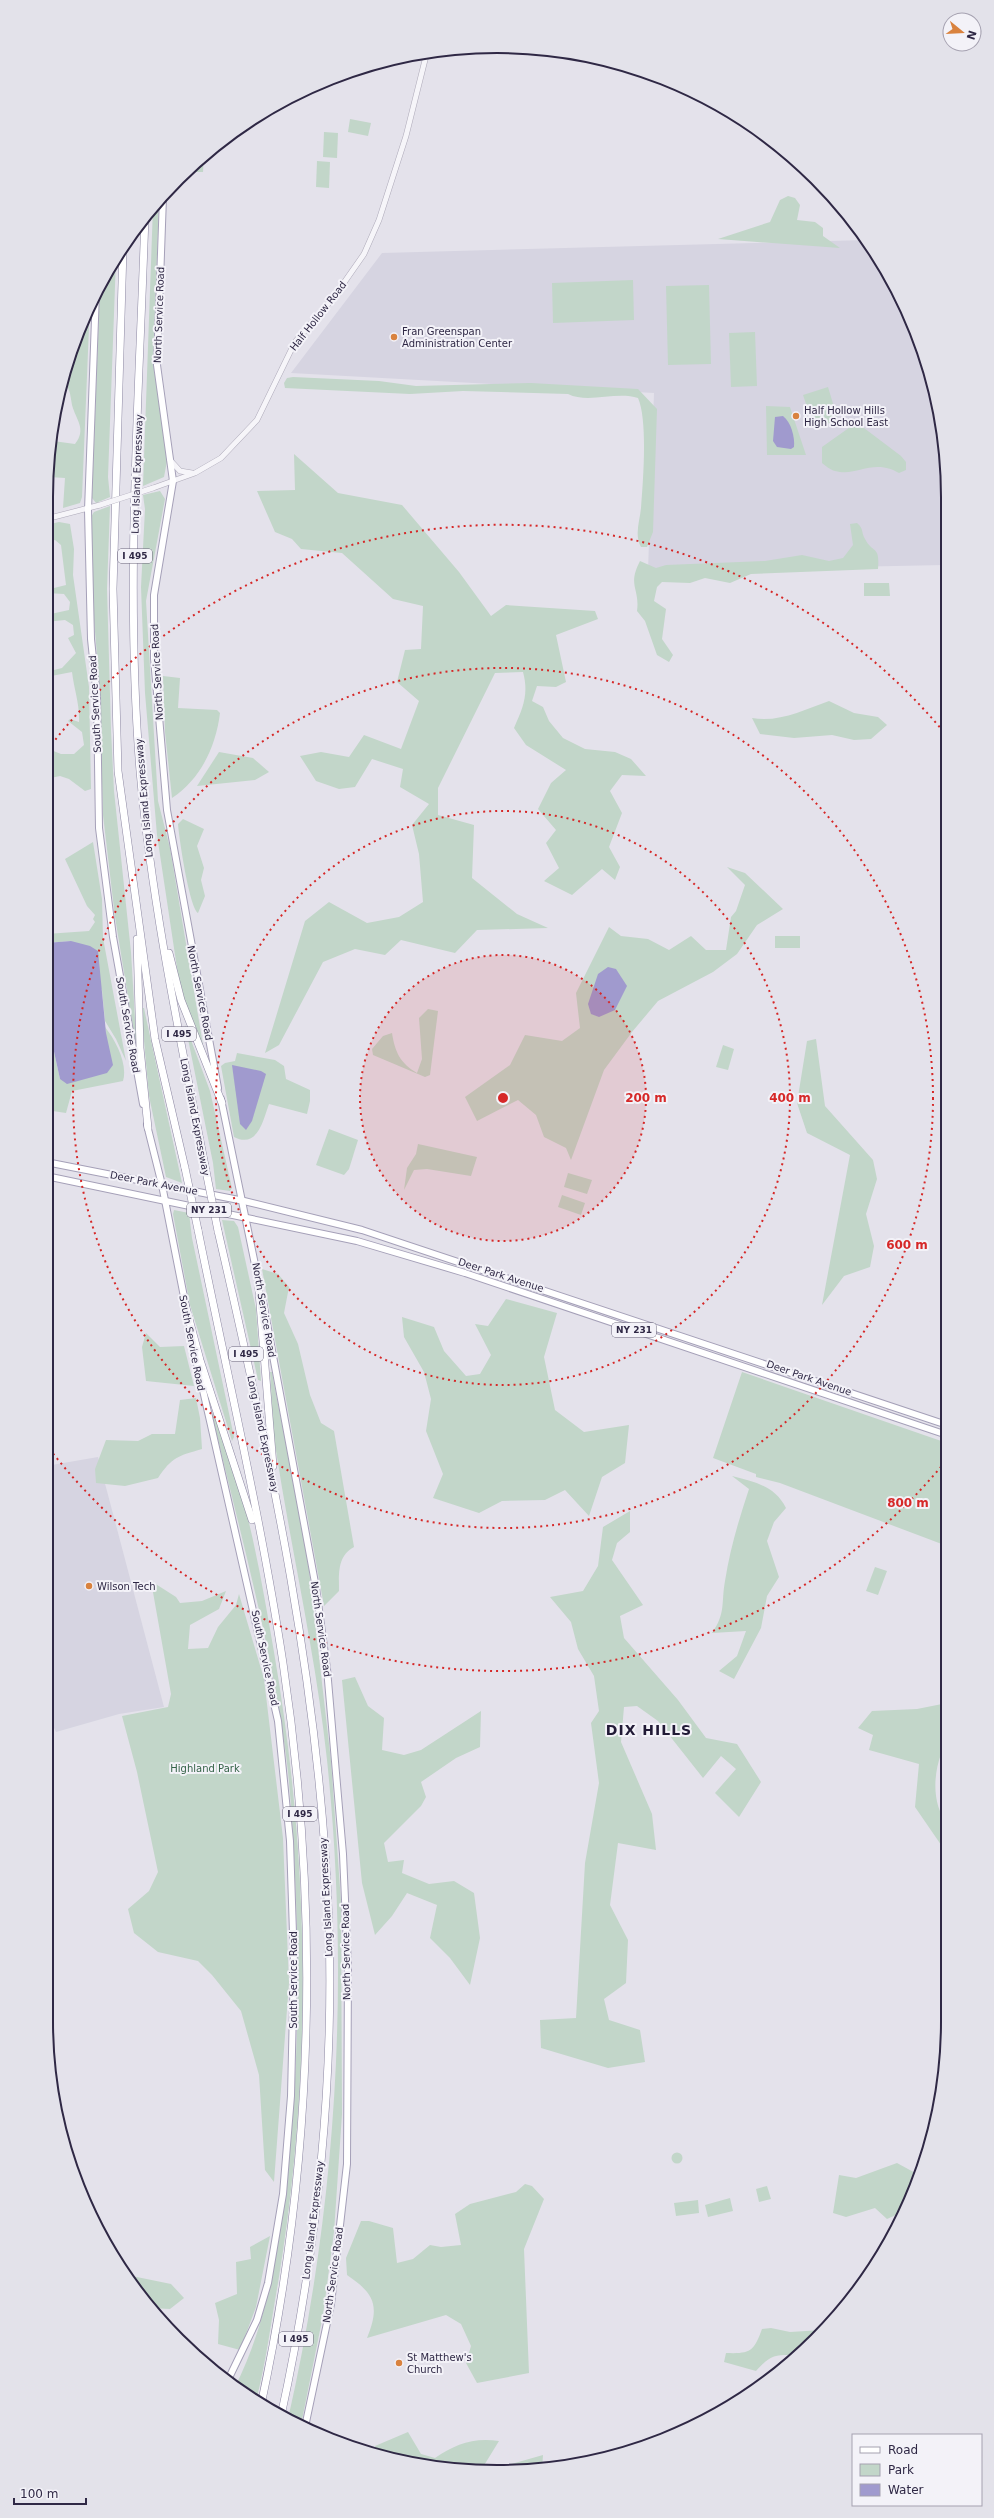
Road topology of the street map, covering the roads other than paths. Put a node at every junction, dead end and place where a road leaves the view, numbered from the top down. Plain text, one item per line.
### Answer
1 (425, 59) edge
2 (163, 204) edge
3 (145, 228) edge
4 (123, 258) edge
5 (95, 309) edge
6 (170, 460) junction
7 (195, 473) junction
8 (173, 481) junction
9 (88, 510) junction
10 (53, 518) edge
11 (154, 896) junction
12 (139, 925) junction
13 (222, 1103) junction
14 (148, 1128) junction
15 (53, 1163) edge
16 (53, 1177) edge
17 (162, 1185) junction
18 (165, 1201) junction
19 (244, 1201) junction
20 (247, 1218) junction
21 (258, 1279) junction
22 (185, 1304) junction
23 (941, 1423) edge
24 (941, 1433) edge
25 (272, 1476) junction
26 (272, 1599) junction
27 (230, 2375) edge
28 (262, 2398) edge
29 (282, 2410) edge
30 (306, 2421) edge

1 - 7 street, Half Hollow Road
2 - 6 main road, North Service Road
3 - 11 highway, Long Island Expressway / I 495
4 - 12 highway, Long Island Expressway / I 495
5 - 9 main road, South Service Road
6 - 7 street
6 - 8 main road, North Service Road
7 - 8 street, Half Hollow Road
8 - 9 street, Half Hollow Road, bridge
8 - 13 main road, North Service Road
9 - 10 street, Half Hollow Road
9 - 14 main road, South Service Road
11 - 13 highway
11 - 25 highway, Long Island Expressway / I 495, bridge
12 - 14 highway
12 - 26 highway, Long Island Expressway / I 495, bridge
13 - 19 main road, North Service Road
14 - 17 main road, South Service Road
15 - 17 main road, Deer Park Avenue / NY 231
16 - 18 main road, Deer Park Avenue / NY 231
17 - 18 main road, South Service Road
17 - 19 main road, Deer Park Avenue / NY 231
18 - 20 main road, Deer Park Avenue / NY 231
18 - 22 main road, South Service Road
19 - 20 main road, North Service Road
19 - 23 main road, Deer Park Avenue / NY 231
20 - 21 main road, North Service Road
20 - 24 main road, Deer Park Avenue / NY 231
21 - 25 highway
21 - 30 main road, North Service Road
22 - 26 highway
22 - 27 main road, South Service Road
25 - 29 highway, Long Island Expressway / I 495
26 - 28 highway, Long Island Expressway / I 495

